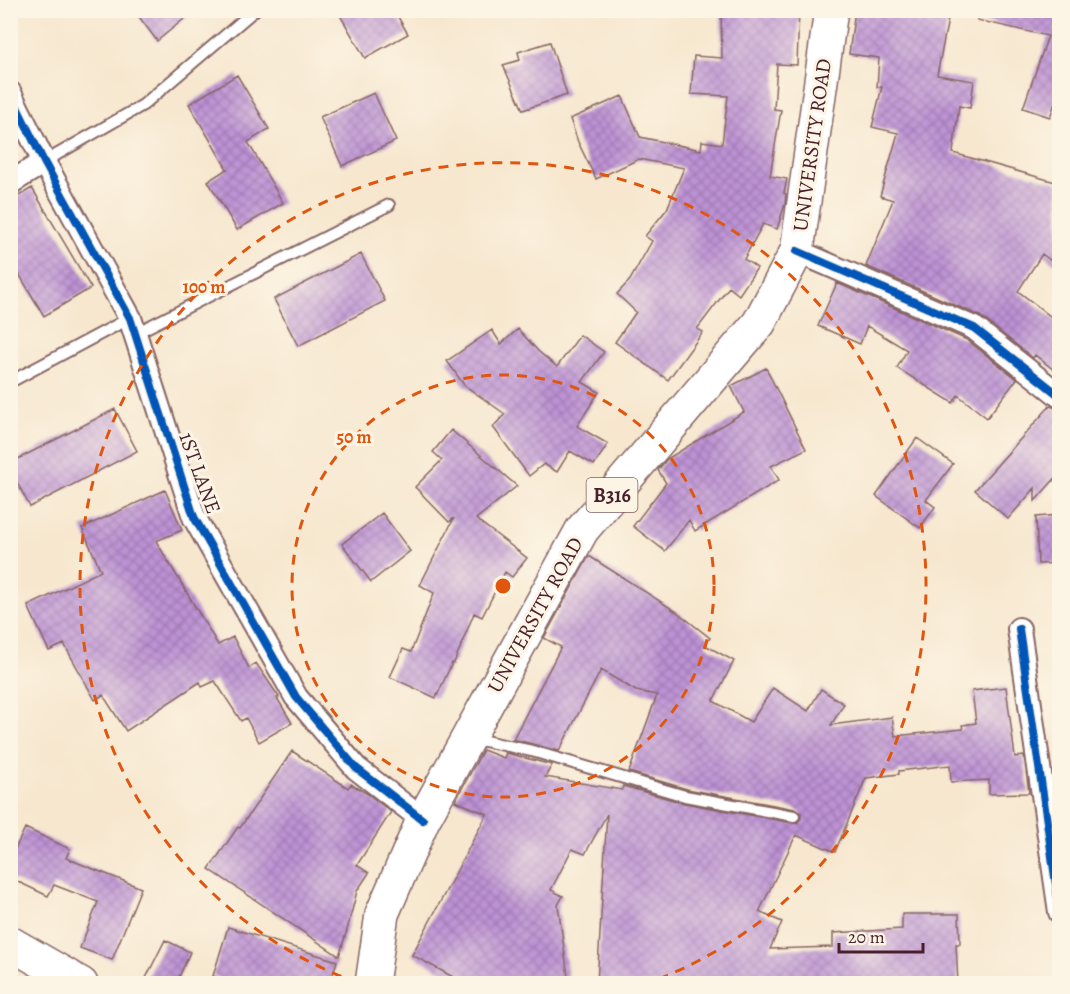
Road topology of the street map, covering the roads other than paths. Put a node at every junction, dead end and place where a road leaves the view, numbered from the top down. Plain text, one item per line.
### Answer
1 (255, 10) edge
2 (831, 10) edge
3 (10, 93) edge
4 (44, 162) junction
5 (10, 183) edge
6 (389, 205) dead end
7 (797, 251) junction
8 (132, 326) junction
9 (10, 382) edge
10 (1059, 396) edge
11 (1019, 629) dead end
12 (468, 737) junction
13 (794, 816) dead end
14 (423, 820) junction
15 (1059, 912) edge
16 (10, 943) edge
17 (81, 984) edge
18 (372, 984) edge

1 - 4 lane
2 - 7 main road, UNIVERSITY ROAD / B316
3 - 4 street, 1ST LANE
4 - 5 street
4 - 8 street, 1ST LANE
6 - 8 lane
7 - 10 street
7 - 12 main road, UNIVERSITY ROAD / B316
8 - 9 lane
8 - 14 street, 1ST LANE
11 - 15 street
12 - 13 lane
12 - 14 main road, UNIVERSITY ROAD / B316
14 - 18 main road, UNIVERSITY ROAD / B316
16 - 17 main road

